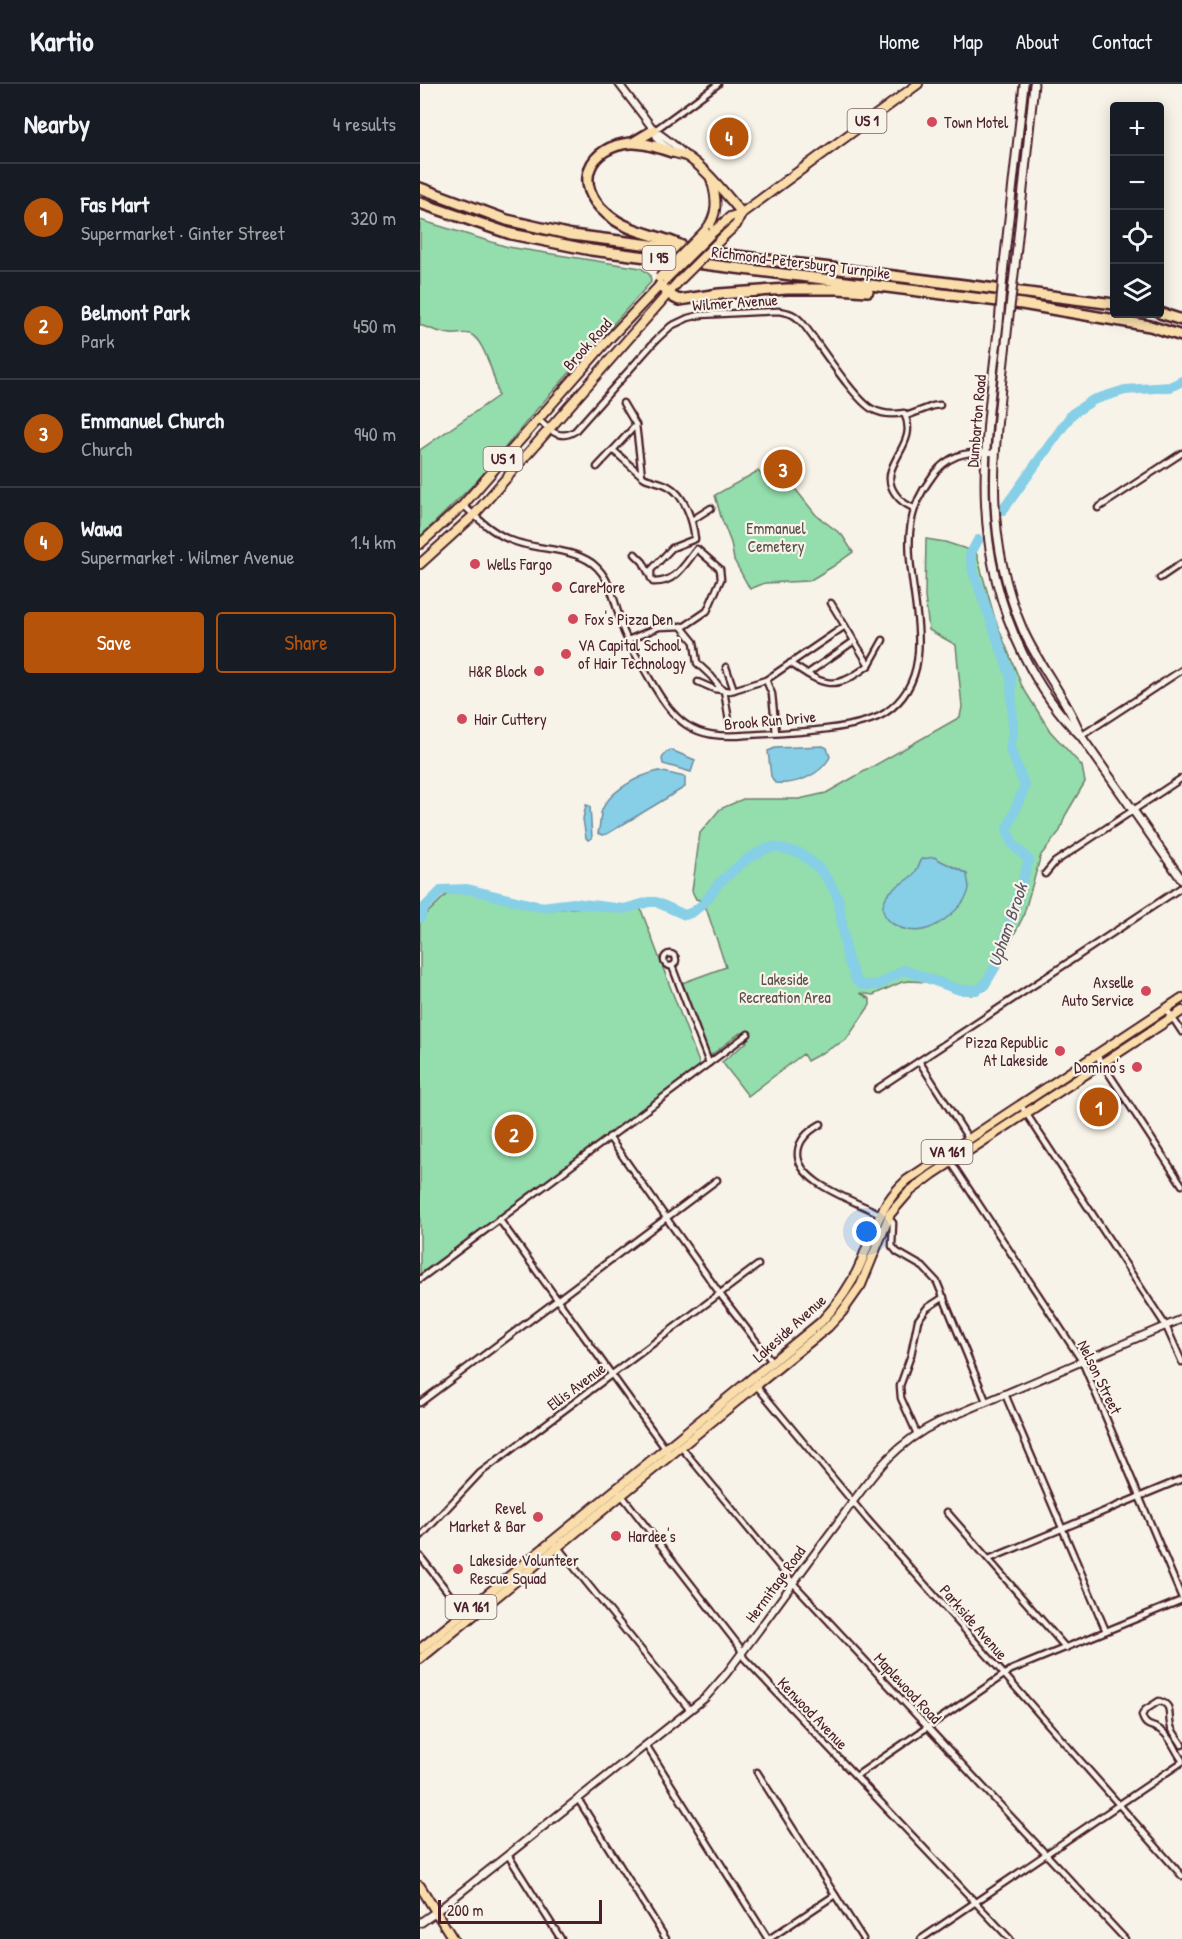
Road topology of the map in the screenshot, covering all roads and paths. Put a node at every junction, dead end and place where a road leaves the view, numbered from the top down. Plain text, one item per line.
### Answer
1 (619, 84) edge
2 (718, 84) edge
3 (918, 84) edge
4 (1024, 84) edge
5 (1034, 84) edge
6 (654, 130) junction
7 (634, 142) junction
8 (672, 152) junction
9 (686, 156) junction
10 (711, 177) junction
11 (420, 188) edge
12 (420, 203) edge
13 (742, 213) junction
14 (709, 232) junction
15 (690, 250) junction
16 (662, 281) junction
17 (904, 290) junction
18 (668, 293) junction
19 (1110, 303) edge
20 (1164, 314) edge
21 (1182, 320) edge
22 (1182, 336) edge
23 (623, 404) dead end
24 (940, 405) dead end
25 (906, 416) junction
26 (538, 419) junction
27 (636, 424) junction
28 (549, 430) junction
29 (613, 450) junction
30 (985, 452) junction
31 (995, 453) junction
32 (1182, 453) edge
33 (597, 467) dead end
34 (642, 476) junction
35 (463, 505) junction
36 (711, 508) dead end
37 (914, 508) junction
38 (1098, 508) dead end
39 (474, 516) junction
40 (692, 520) junction
41 (695, 539) junction
42 (420, 544) edge
43 (697, 549) junction
44 (635, 554) dead end
45 (1182, 563) edge
46 (420, 564) edge
47 (650, 576) junction
48 (1161, 578) dead end
49 (831, 603) dead end
50 (681, 626) junction
51 (845, 626) junction
52 (628, 640) junction
53 (883, 640) dead end
54 (854, 641) junction
55 (790, 663) junction
56 (869, 665) junction
57 (726, 667) dead end
58 (1182, 670) edge
59 (807, 674) junction
60 (766, 680) junction
61 (698, 682) dead end
62 (723, 690) junction
63 (734, 690) junction
64 (729, 721) dead end
65 (776, 733) junction
66 (1081, 736) junction
67 (1182, 778) edge
68 (1134, 811) junction
69 (1045, 874) dead end
70 (1182, 880) edge
71 (1182, 887) edge
72 (672, 966) dead end
73 (1182, 998) edge
74 (1166, 1008) junction
75 (1182, 1011) edge
76 (1172, 1017) junction
77 (1182, 1032) edge
78 (748, 1034) dead end
79 (1096, 1054) junction
80 (919, 1061) junction
81 (710, 1063) junction
82 (1101, 1064) junction
83 (877, 1089) dead end
84 (1020, 1104) junction
85 (1027, 1113) junction
86 (821, 1124) dead end
87 (609, 1137) junction
88 (969, 1138) junction
89 (945, 1153) junction
90 (951, 1162) junction
91 (717, 1179) dead end
92 (1182, 1185) edge
93 (879, 1214) junction
94 (666, 1217) junction
95 (889, 1218) junction
96 (499, 1219) junction
97 (758, 1265) dead end
98 (420, 1279) edge
99 (719, 1293) junction
100 (944, 1297) junction
101 (557, 1299) junction
102 (1182, 1319) edge
103 (1166, 1326) junction
104 (1082, 1361) junction
105 (1182, 1362) edge
106 (775, 1365) junction
107 (611, 1375) junction
108 (754, 1382) junction
109 (1005, 1394) junction
110 (986, 1401) junction
111 (420, 1403) edge
112 (917, 1434) junction
113 (681, 1447) junction
114 (668, 1452) junction
115 (1182, 1479) edge
116 (619, 1492) junction
117 (1139, 1496) junction
118 (853, 1502) junction
119 (947, 1512) dead end
120 (1062, 1529) junction
121 (420, 1537) edge
122 (555, 1544) junction
123 (420, 1556) edge
124 (989, 1559) junction
125 (792, 1583) junction
126 (1182, 1599) edge
127 (464, 1613) junction
128 (1106, 1631) junction
129 (1066, 1648) junction
130 (420, 1649) edge
131 (741, 1653) junction
132 (420, 1659) edge
133 (1005, 1675) junction
134 (690, 1710) junction
135 (927, 1727) junction
136 (646, 1745) junction
137 (1182, 1745) edge
138 (1182, 1761) edge
139 (757, 1772) dead end
140 (856, 1776) junction
141 (578, 1799) junction
142 (1119, 1804) junction
143 (1046, 1854) junction
144 (508, 1855) junction
145 (1182, 1876) edge
146 (420, 1886) edge
147 (835, 1895) junction
148 (975, 1902) junction
149 (436, 1912) junction
150 (420, 1923) edge
151 (453, 1939) edge
152 (561, 1939) edge
153 (666, 1939) edge
154 (768, 1939) edge
155 (863, 1939) edge
156 (921, 1939) edge
157 (1011, 1939) edge
158 (1125, 1939) edge

1 - 6 street
2 - 6 street
3 - 13 main road, Brook Road / US 1
4 - 30 main road, Dumbarton Road, bridge
5 - 31 main road, Dumbarton Road, bridge
6 - 7 highway
6 - 8 street
6 - 9 street
7 - 8 highway
7 - 15 highway
8 - 9 main road
9 - 10 main road
10 - 13 main road
10 - 14 main road
11 - 15 highway, Richmond-Petersburg Turnpike / I 95
12 - 17 highway, Richmond-Petersburg Turnpike / I 95
13 - 14 main road, Brook Road / US 1
13 - 18 main road, Brook Road / US 1, bridge
14 - 16 main road, Brook Road / US 1, bridge
15 - 19 highway, Richmond-Petersburg Turnpike / I 95
16 - 18 highway
16 - 26 main road, Brook Road / US 1
17 - 18 highway
17 - 22 highway, Richmond-Petersburg Turnpike / I 95
18 - 28 main road, Brook Road / US 1
20 - 21 highway
23 - 27 street
24 - 25 street, Wilmer Avenue
25 - 28 street, Wilmer Avenue
25 - 37 street
26 - 28 street
26 - 35 main road, Brook Road / US 1
27 - 29 street
27 - 34 street
28 - 39 main road, Brook Road / US 1
29 - 33 street
29 - 34 street
30 - 31 street
30 - 37 street
30 - 66 main road, Dumbarton Road
31 - 66 main road, Dumbarton Road
32 - 38 street
34 - 40 street
35 - 39 street
35 - 42 main road, Brook Road / US 1
36 - 40 street
37 - 65 street, Brook Run Drive
39 - 46 main road, Brook Road / US 1
39 - 52 street, Brook Run Drive
40 - 41 street
41 - 43 street
41 - 47 street
43 - 47 street
43 - 50 street
44 - 47 street
45 - 48 street
49 - 51 street
50 - 52 street
50 - 62 street
51 - 54 street
51 - 55 street
52 - 65 street, Brook Run Drive
53 - 56 street
54 - 56 street
54 - 59 street
55 - 59 street
55 - 60 street
56 - 59 street
57 - 63 street
58 - 66 street
60 - 63 street
60 - 65 street
61 - 62 street
62 - 63 street
62 - 64 street
66 - 68 main road, Dumbarton Road
67 - 68 street
68 - 69 street
68 - 70 main road, Dumbarton Road
71 - 80 street
72 - 81 street
73 - 74 main road, Lakeside Avenue / VA 161
74 - 76 street
74 - 79 main road, Lakeside Avenue / VA 161
75 - 76 main road, Lakeside Avenue / VA 161
76 - 77 street
76 - 82 main road, Lakeside Avenue / VA 161
78 - 81 street
79 - 82 street
79 - 84 main road, Lakeside Avenue / VA 161
80 - 83 street
80 - 88 street
81 - 87 street
82 - 85 main road, Lakeside Avenue / VA 161
82 - 92 street
84 - 85 street
84 - 88 main road, Lakeside Avenue / VA 161
85 - 90 main road, Lakeside Avenue / VA 161
85 - 103 street
86 - 93 street
87 - 94 street
87 - 96 street
88 - 89 main road, Lakeside Avenue / VA 161
89 - 90 street, Nelson Street
89 - 93 main road, Lakeside Avenue / VA 161
90 - 95 main road, Lakeside Avenue / VA 161
90 - 104 street, Nelson Street
91 - 94 street
93 - 95 street
93 - 106 main road, Lakeside Avenue / VA 161
94 - 99 street
94 - 101 street
95 - 100 street
95 - 106 main road, Lakeside Avenue / VA 161
96 - 98 street
96 - 101 street
97 - 99 street, Ellis Avenue
99 - 106 street
99 - 107 street, Ellis Avenue
100 - 110 street
100 - 112 street
101 - 107 street
101 - 111 street
102 - 103 street, Hermitage Road
103 - 104 street, Hermitage Road
103 - 105 street
104 - 109 street, Hermitage Road
104 - 117 street, Nelson Street
106 - 108 main road, Lakeside Avenue / VA 161
107 - 114 street
107 - 121 street, Ellis Avenue
108 - 113 main road, Lakeside Avenue / VA 161
108 - 114 main road, Lakeside Avenue / VA 161
108 - 118 street, Parkside Avenue
109 - 110 street, Hermitage Road
109 - 120 street
110 - 112 street, Hermitage Road
112 - 118 street, Hermitage Road
113 - 114 main road, Lakeside Avenue / VA 161
113 - 125 street, Maplewood Road
114 - 116 main road, Lakeside Avenue / VA 161
115 - 117 street
116 - 122 main road, Lakeside Avenue / VA 161
116 - 131 street, Kenwood Avenue
117 - 120 street
117 - 126 street, Nelson Street
118 - 125 street, Hermitage Road
118 - 133 street, Parkside Avenue
119 - 124 street
120 - 124 street
120 - 128 street
122 - 127 main road, Lakeside Avenue / VA 161
122 - 132 main road, Lakeside Avenue / VA 161
122 - 134 street
123 - 127 street
124 - 129 street
125 - 131 street, Hermitage Road
125 - 135 street, Maplewood Road
126 - 128 street
127 - 130 main road, Lakeside Avenue / VA 161
128 - 129 street
129 - 133 street
131 - 134 street, Hermitage Road
131 - 140 street, Kenwood Avenue
133 - 135 street
133 - 142 street, Parkside Avenue
134 - 136 street, Hermitage Road
135 - 140 street
135 - 143 street, Maplewood Road
136 - 141 street, Hermitage Road
136 - 154 street
137 - 138 street
138 - 142 street
139 - 147 street
140 - 148 street, Kenwood Avenue
141 - 144 street, Hermitage Road
141 - 153 street
142 - 143 street
142 - 145 street, Parkside Avenue
143 - 148 street
143 - 158 street, Maplewood Road
144 - 149 street, Hermitage Road
144 - 152 street
146 - 149 main road
147 - 154 street
147 - 155 street
148 - 156 street
148 - 157 street, Kenwood Avenue
149 - 150 main road, Hermitage Road
149 - 151 main road

